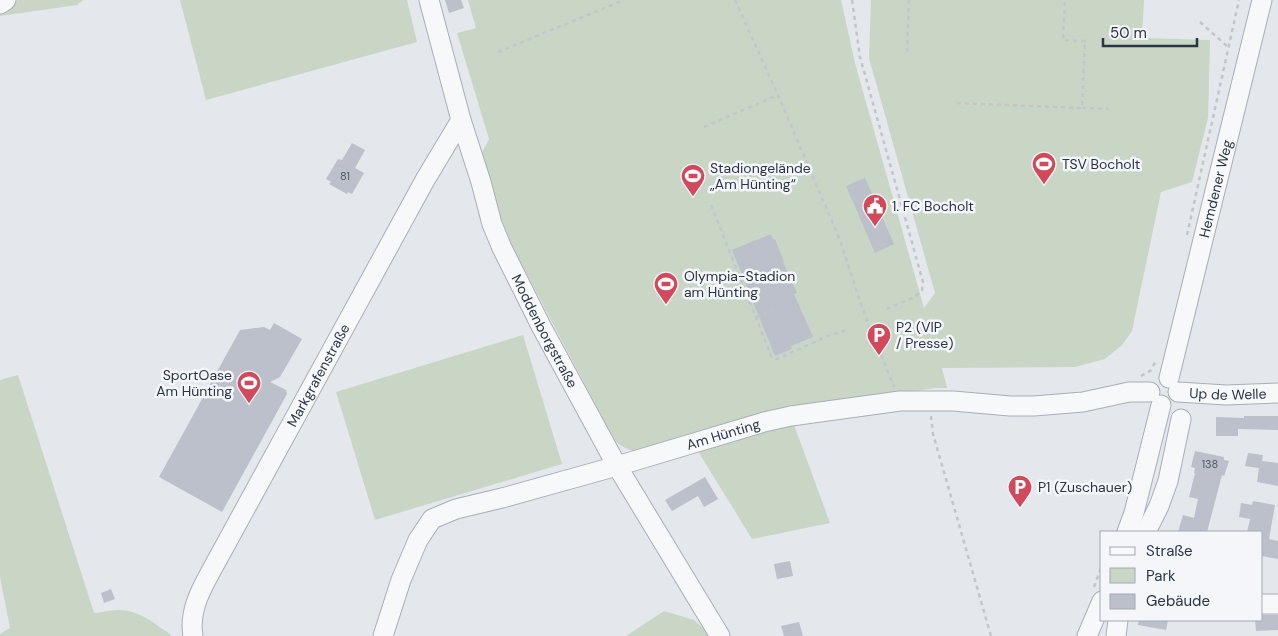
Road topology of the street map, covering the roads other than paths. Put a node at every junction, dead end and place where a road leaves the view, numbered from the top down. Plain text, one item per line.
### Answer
1 (6, 0) edge
2 (429, 0) edge
3 (1262, 0) edge
4 (0, 4) edge
5 (461, 120) junction
6 (1173, 385) junction
7 (1151, 391) junction
8 (1278, 393) edge
9 (1181, 419) dead end
10 (617, 466) junction
11 (1128, 531) edge
12 (1146, 531) edge
13 (1263, 604) edge
14 (1278, 604) edge
15 (1100, 606) edge
16 (1118, 621) edge
17 (192, 636) edge
18 (383, 636) edge
19 (720, 636) edge
20 (1087, 636) edge
21 (1116, 636) edge

1 - 4 street
2 - 5 street, Moddenborgstraße
3 - 6 street, Hemdener Weg
5 - 10 street, Moddenborgstraße
5 - 17 street, Markgrafenstraße
6 - 7 street
6 - 8 street, Up de Welle
7 - 10 street, Am Hünting
7 - 11 street
9 - 12 street
10 - 18 street, Am Hünting
10 - 19 street, Moddenborgstraße
13 - 14 street
15 - 20 street
16 - 21 street

